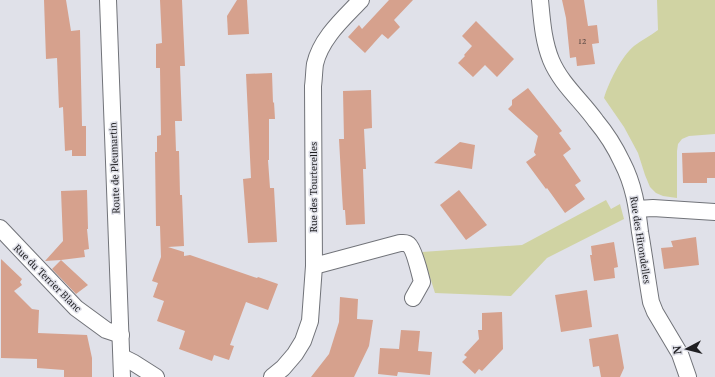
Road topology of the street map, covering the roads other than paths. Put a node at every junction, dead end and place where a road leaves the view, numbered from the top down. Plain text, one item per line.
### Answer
1 (108, 0) edge
2 (361, 0) edge
3 (540, 0) edge
4 (637, 209) junction
5 (715, 212) edge
6 (0, 228) edge
7 (314, 266) junction
8 (412, 298) dead end
9 (120, 335) junction
10 (122, 357) junction
11 (122, 377) edge
12 (156, 377) edge
13 (272, 377) edge
14 (688, 377) edge

1 - 9 street, Route de Pleumartin
2 - 7 street, Rue des Tourterelles
3 - 4 street, Rue des Hirondelles
4 - 5 street
4 - 14 street, Rue des Hirondelles
6 - 9 street, Rue du Terrier Blanc
7 - 8 street
7 - 13 street, Rue des Tourterelles
9 - 10 street, Route de Pleumartin
10 - 11 street, Route de Pleumartin
10 - 12 street

